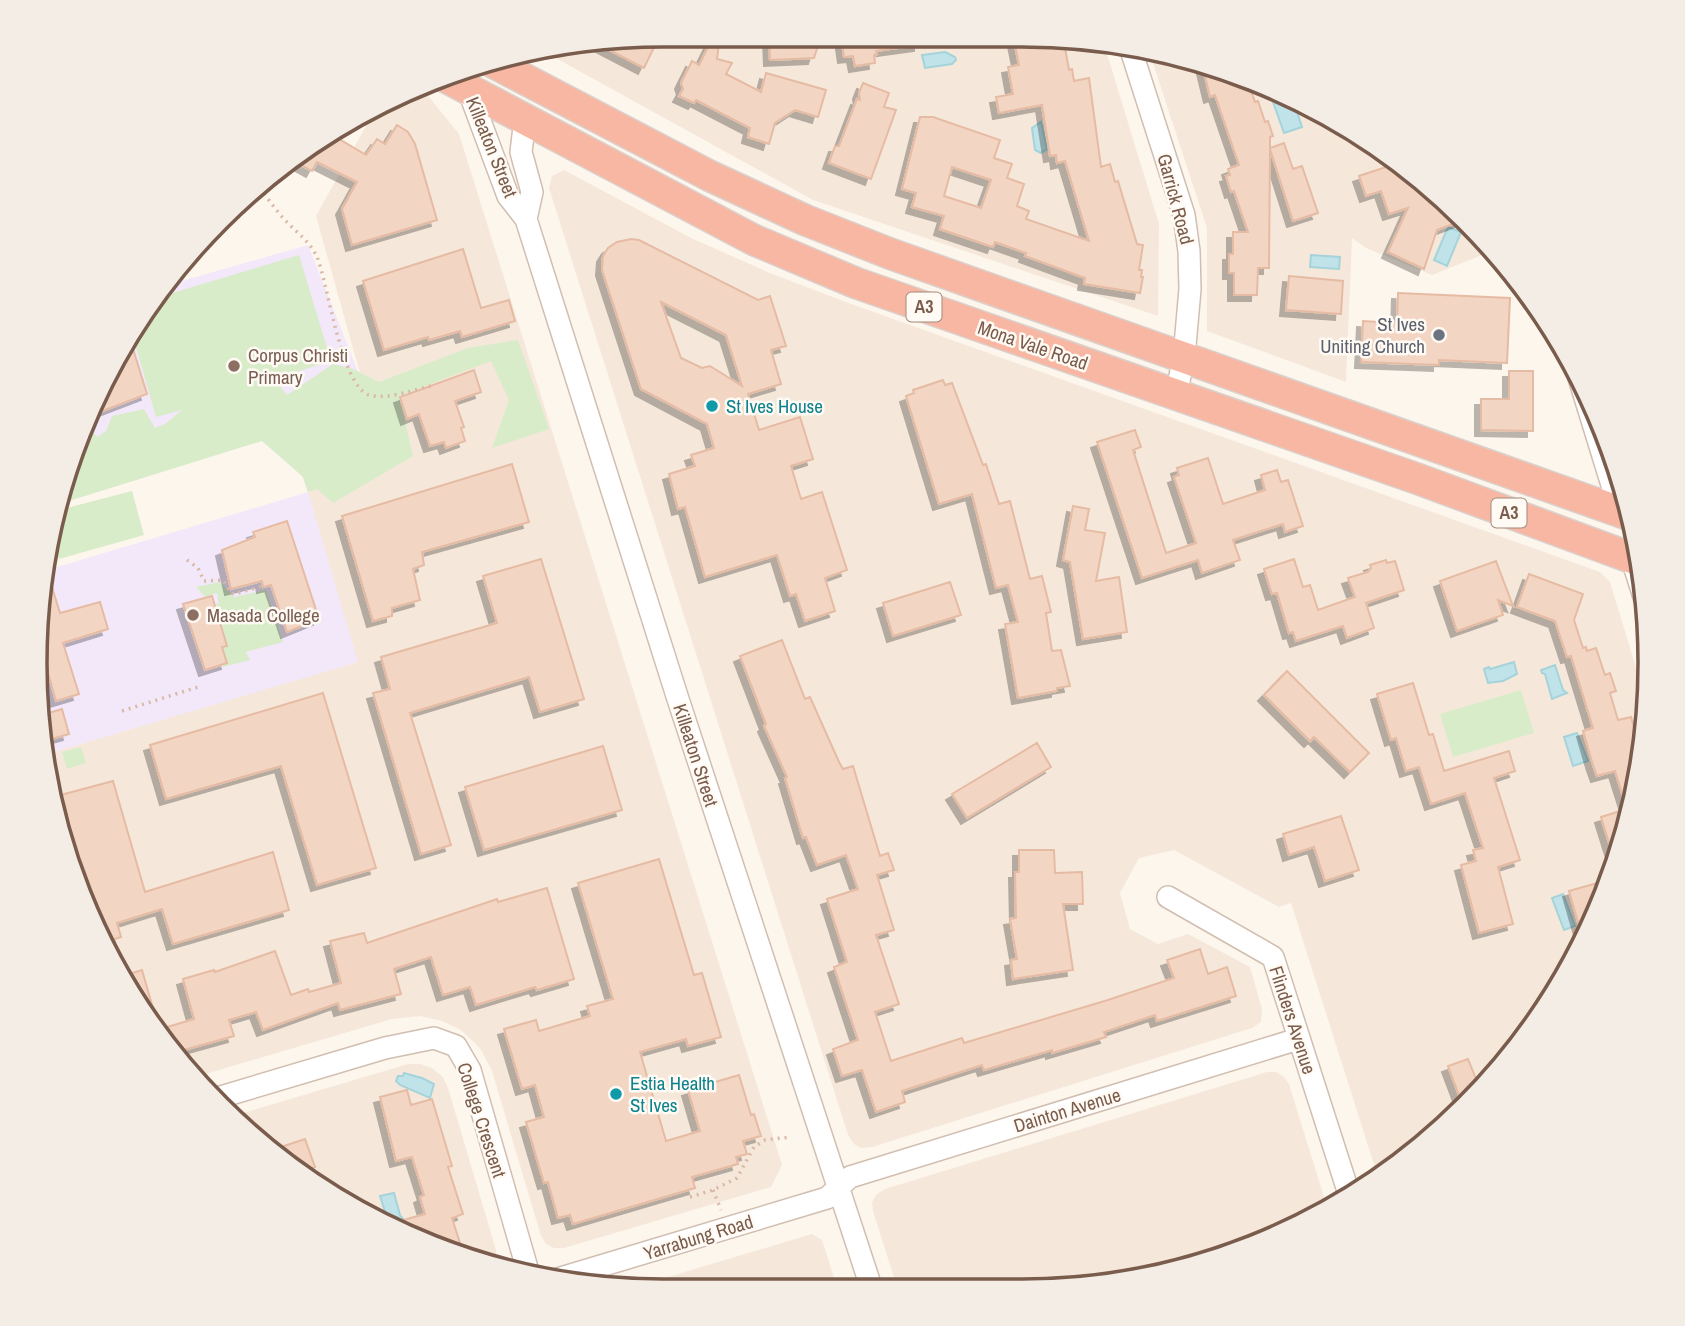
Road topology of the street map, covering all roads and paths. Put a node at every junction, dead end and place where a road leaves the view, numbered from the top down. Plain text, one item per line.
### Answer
1 (1133, 58) edge
2 (504, 68) edge
3 (461, 81) edge
4 (460, 82) edge
5 (525, 120) junction
6 (264, 194) edge
7 (526, 219) junction
8 (1184, 357) junction
9 (432, 389) dead end
10 (1176, 395) junction
11 (1619, 511) edge
12 (1628, 557) edge
13 (187, 560) dead end
14 (263, 586) dead end
15 (198, 687) dead end
16 (122, 710) dead end
17 (1168, 897) dead end
18 (1298, 1039) junction
19 (226, 1096) edge
20 (790, 1138) dead end
21 (1346, 1186) edge
22 (838, 1187) junction
23 (713, 1190) junction
24 (690, 1197) dead end
25 (721, 1210) dead end
26 (526, 1263) edge
27 (579, 1272) edge
28 (868, 1279) edge

1 - 8 street, Garrick Road
2 - 8 highway, Mona Vale Road / A3
3 - 5 highway, Mona Vale Road / A3
4 - 7 street, Killeaton Street
5 - 7 street, Killeaton Street
5 - 10 highway, Mona Vale Road / A3
6 - 9 path
7 - 22 street, Killeaton Street
8 - 10 street, Garrick Road
8 - 11 highway, Mona Vale Road / A3
10 - 12 highway, Mona Vale Road / A3
13 - 14 path
15 - 16 path
17 - 18 street, Flinders Avenue
18 - 21 street, Flinders Avenue
18 - 22 street, Dainton Avenue
19 - 26 street, College Crescent
20 - 23 path
22 - 27 street, Yarrabung Road
22 - 28 street, Killeaton Street
23 - 24 path
23 - 25 path

